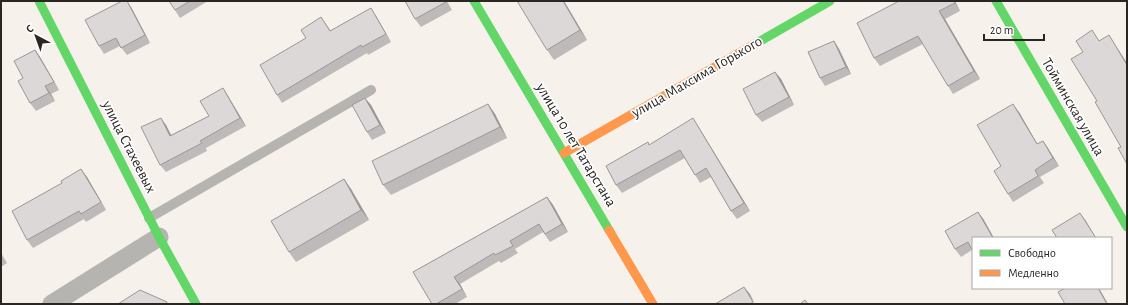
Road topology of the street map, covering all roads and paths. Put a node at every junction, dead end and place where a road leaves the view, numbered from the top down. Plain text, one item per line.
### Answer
1 (40, 1) edge
2 (474, 1) edge
3 (830, 1) edge
4 (996, 1) edge
5 (371, 90) dead end
6 (564, 153) junction
7 (149, 218) junction
8 (1127, 227) edge
9 (159, 237) junction
10 (52, 304) edge
11 (196, 304) edge
12 (653, 304) edge

1 - 7 street, улица Стахеевых
2 - 6 street, улица 10 лет Татарстана
3 - 6 street, улица Максима Горького
4 - 8 street, Тойминская улица
5 - 7 lane
6 - 12 street, улица 10 лет Татарстана
7 - 9 street, улица Стахеевых
9 - 10 street
9 - 11 street, улица Стахеевых

